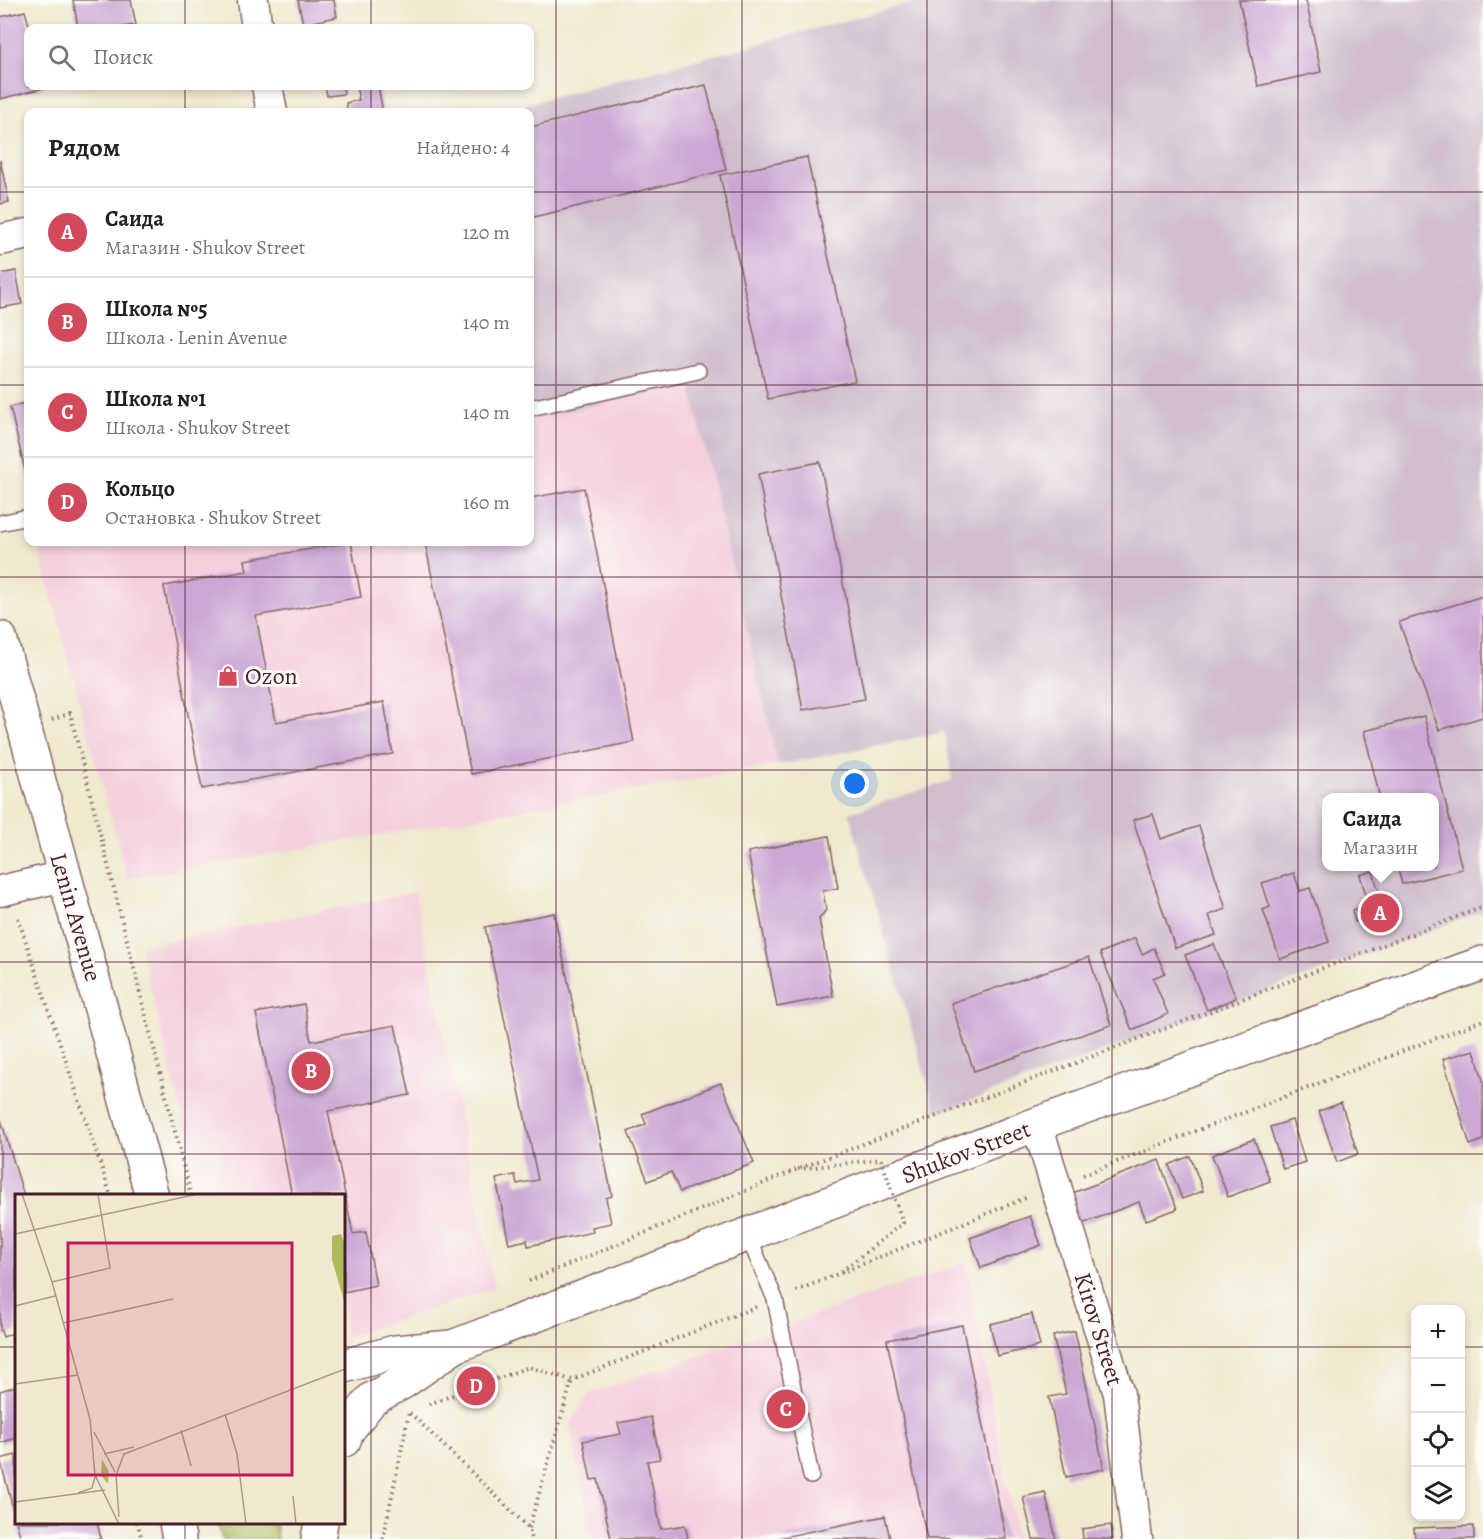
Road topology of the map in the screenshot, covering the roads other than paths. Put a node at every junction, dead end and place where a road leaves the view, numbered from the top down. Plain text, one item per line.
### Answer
1 (253, 0) edge
2 (256, 24) edge
3 (268, 90) edge
4 (271, 108) edge
5 (24, 235) edge
6 (0, 240) edge
7 (698, 371) dead end
8 (534, 407) edge
9 (24, 518) edge
10 (0, 523) edge
11 (0, 638) edge
12 (64, 876) junction
13 (4, 890) edge
14 (1483, 963) edge
15 (1037, 1124) junction
16 (151, 1194) edge
17 (748, 1236) junction
18 (452, 1347) junction
19 (345, 1366) edge
20 (345, 1437) edge
21 (812, 1476) dead end
22 (176, 1524) edge
23 (179, 1539) edge
24 (1137, 1539) edge

1 - 2 street
3 - 4 street
5 - 6 street
7 - 8 lane
9 - 10 lane
11 - 12 main road, Lenin Avenue
12 - 13 street
12 - 16 main road, Lenin Avenue
14 - 15 main road, Shukov Street
15 - 17 main road, Shukov Street
15 - 24 street, Kirov Street
17 - 18 main road, Shukov Street
17 - 21 lane
18 - 19 main road
18 - 20 main road
22 - 23 main road

